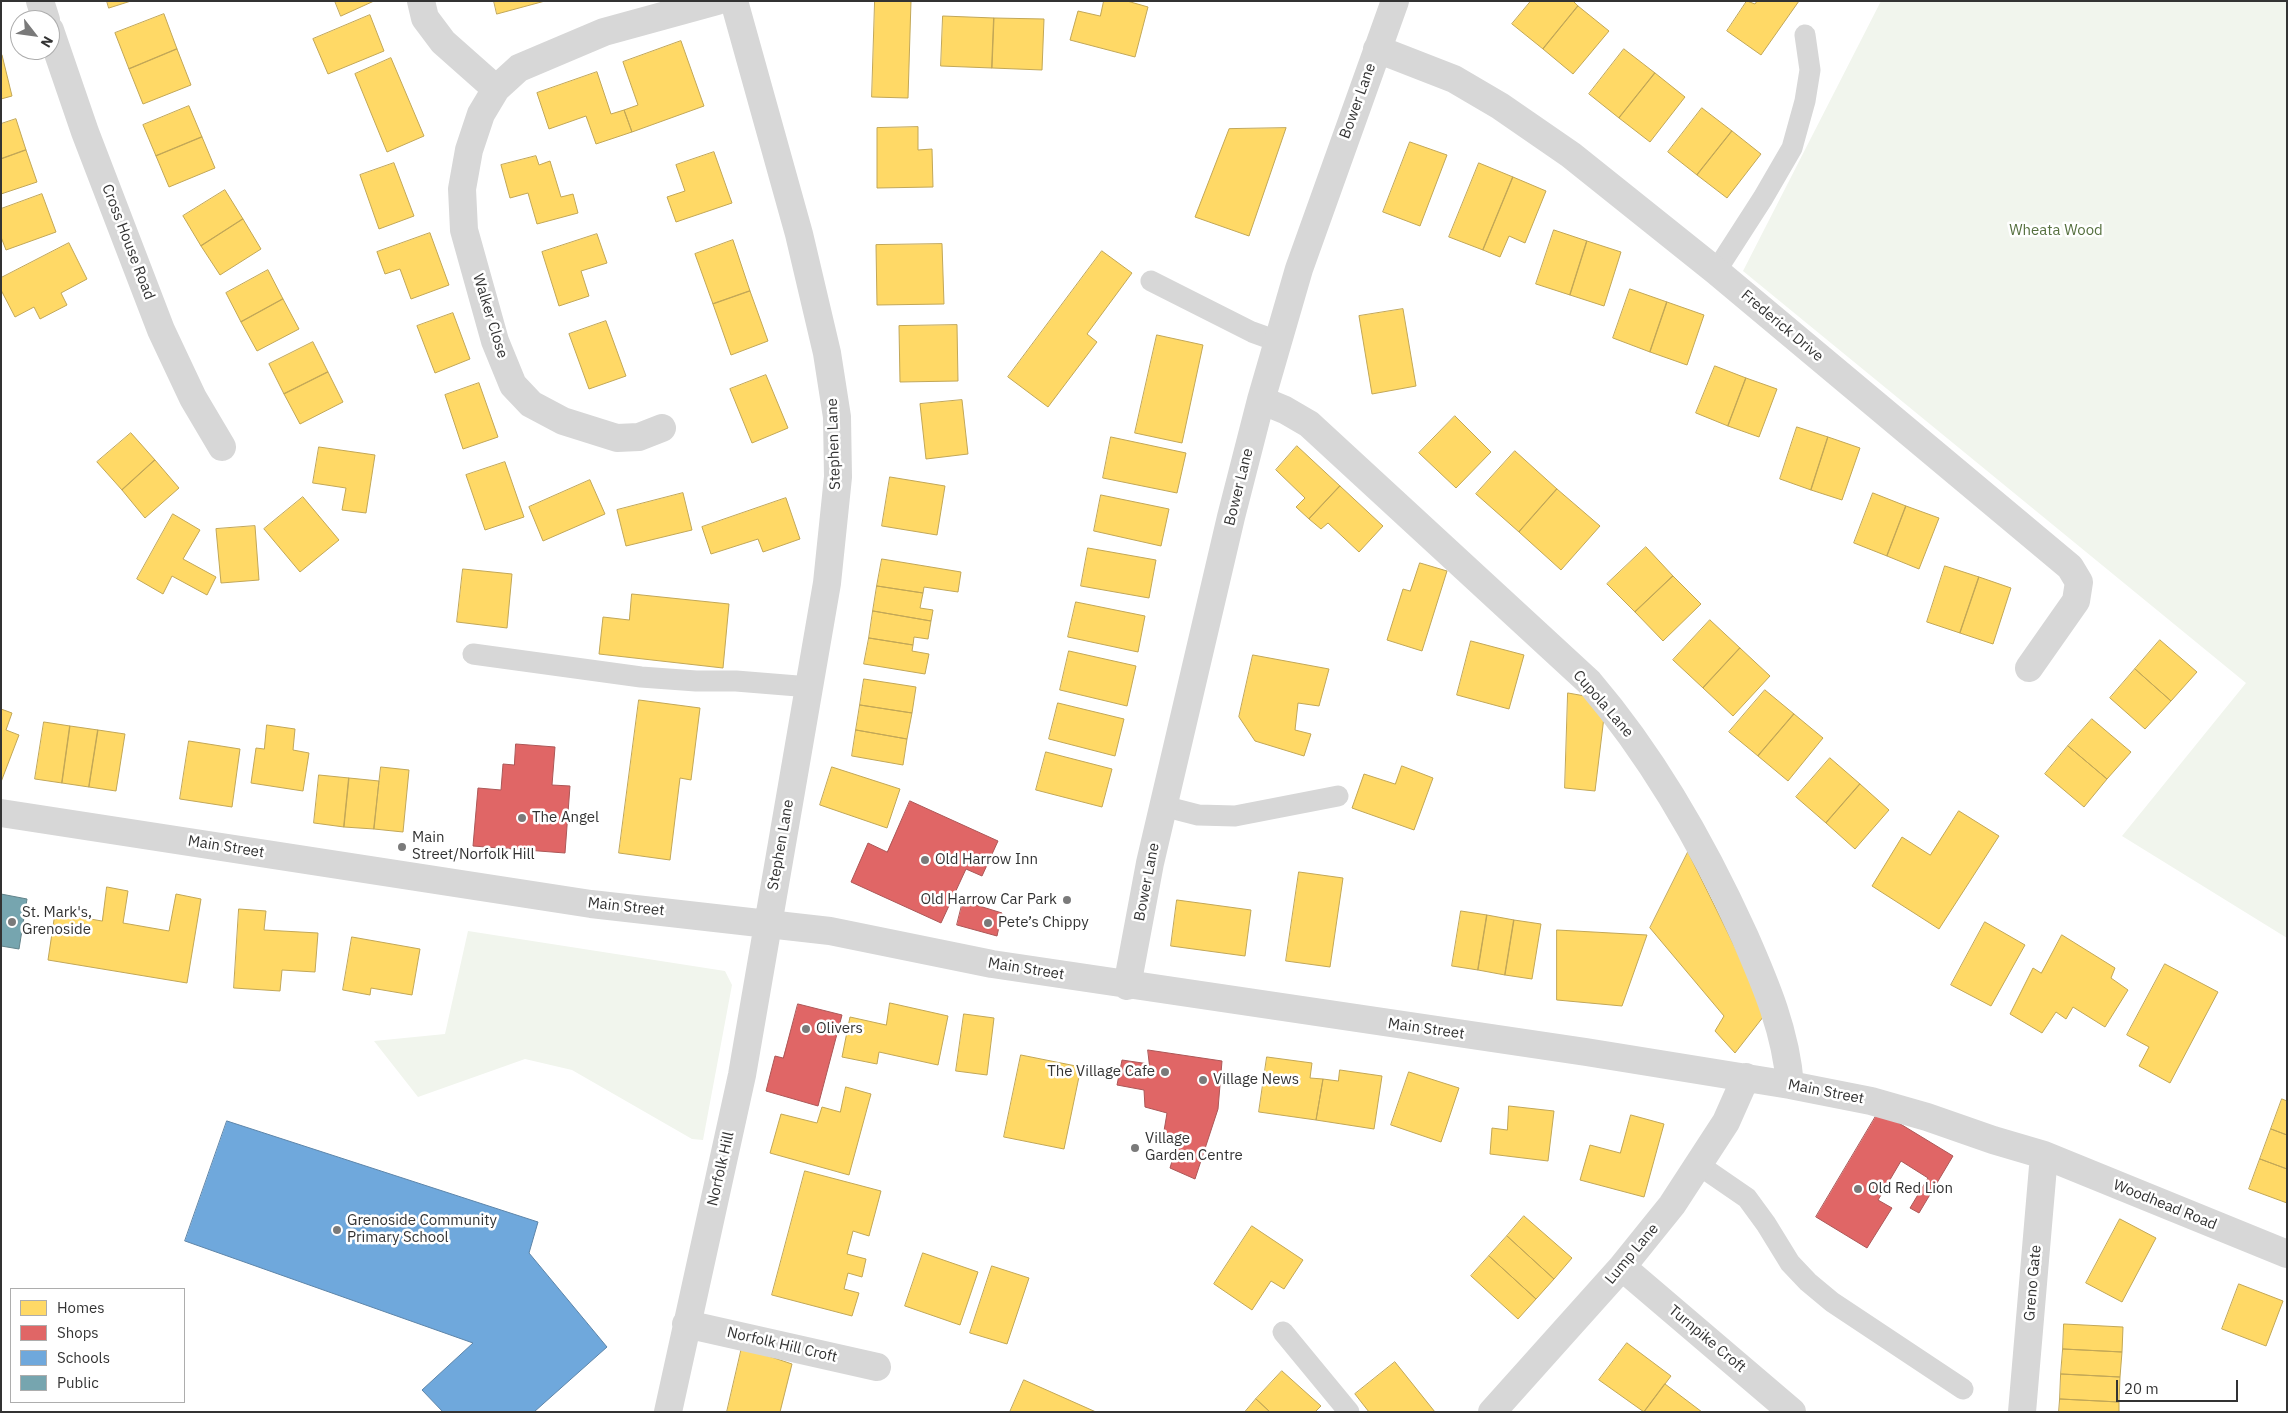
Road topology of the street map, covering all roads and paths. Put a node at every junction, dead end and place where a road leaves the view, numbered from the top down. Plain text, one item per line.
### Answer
1 (421, 1) edge
2 (717, 1) edge
3 (734, 1) edge
4 (1394, 1) edge
5 (1805, 35) dead end
6 (1377, 49) junction
7 (60, 59) edge
8 (496, 89) junction
9 (1716, 271) junction
10 (1151, 281) dead end
11 (1278, 341) junction
12 (1261, 400) junction
13 (662, 428) dead end
14 (222, 447) dead end
15 (473, 654) dead end
16 (2029, 668) dead end
17 (810, 687) junction
18 (1338, 796) dead end
19 (1163, 806) junction
20 (1, 813) edge
21 (767, 924) junction
22 (1127, 986) junction
23 (1746, 1077) junction
24 (1790, 1085) junction
25 (2044, 1155) junction
26 (1699, 1165) junction
27 (2287, 1254) edge
28 (1622, 1267) junction
29 (686, 1324) junction
30 (1282, 1332) dead end
31 (877, 1367) dead end
32 (1963, 1389) dead end
33 (668, 1412) edge
34 (1349, 1412) edge
35 (1492, 1412) edge
36 (1792, 1412) edge
37 (2022, 1412) edge

1 - 8 street
2 - 8 street, Walker Close
3 - 17 street, Stephen Lane
4 - 6 street, Bower Lane
5 - 9 lane
6 - 9 street, Frederick Drive
6 - 11 street, Bower Lane
7 - 14 street, Cross House Road
8 - 13 street, Walker Close
9 - 16 street, Frederick Drive
10 - 11 lane
11 - 12 street, Bower Lane
12 - 19 street, Bower Lane
12 - 24 street, Cupola Lane
15 - 17 lane
17 - 21 street, Stephen Lane
18 - 19 lane
19 - 22 street, Bower Lane
20 - 21 street, Main Street
21 - 22 street, Main Street
21 - 29 street, Norfolk Hill
22 - 23 street, Main Street
23 - 24 street, Main Street
23 - 26 street, Lump Lane
24 - 25 street, Main Street
25 - 27 street, Woodhead Road
25 - 37 street, Greno Gate
26 - 28 street, Lump Lane
26 - 32 lane
28 - 35 street, Lump Lane
28 - 36 street, Turnpike Croft
29 - 31 street, Norfolk Hill Croft
29 - 33 street, Norfolk Hill
30 - 34 lane

